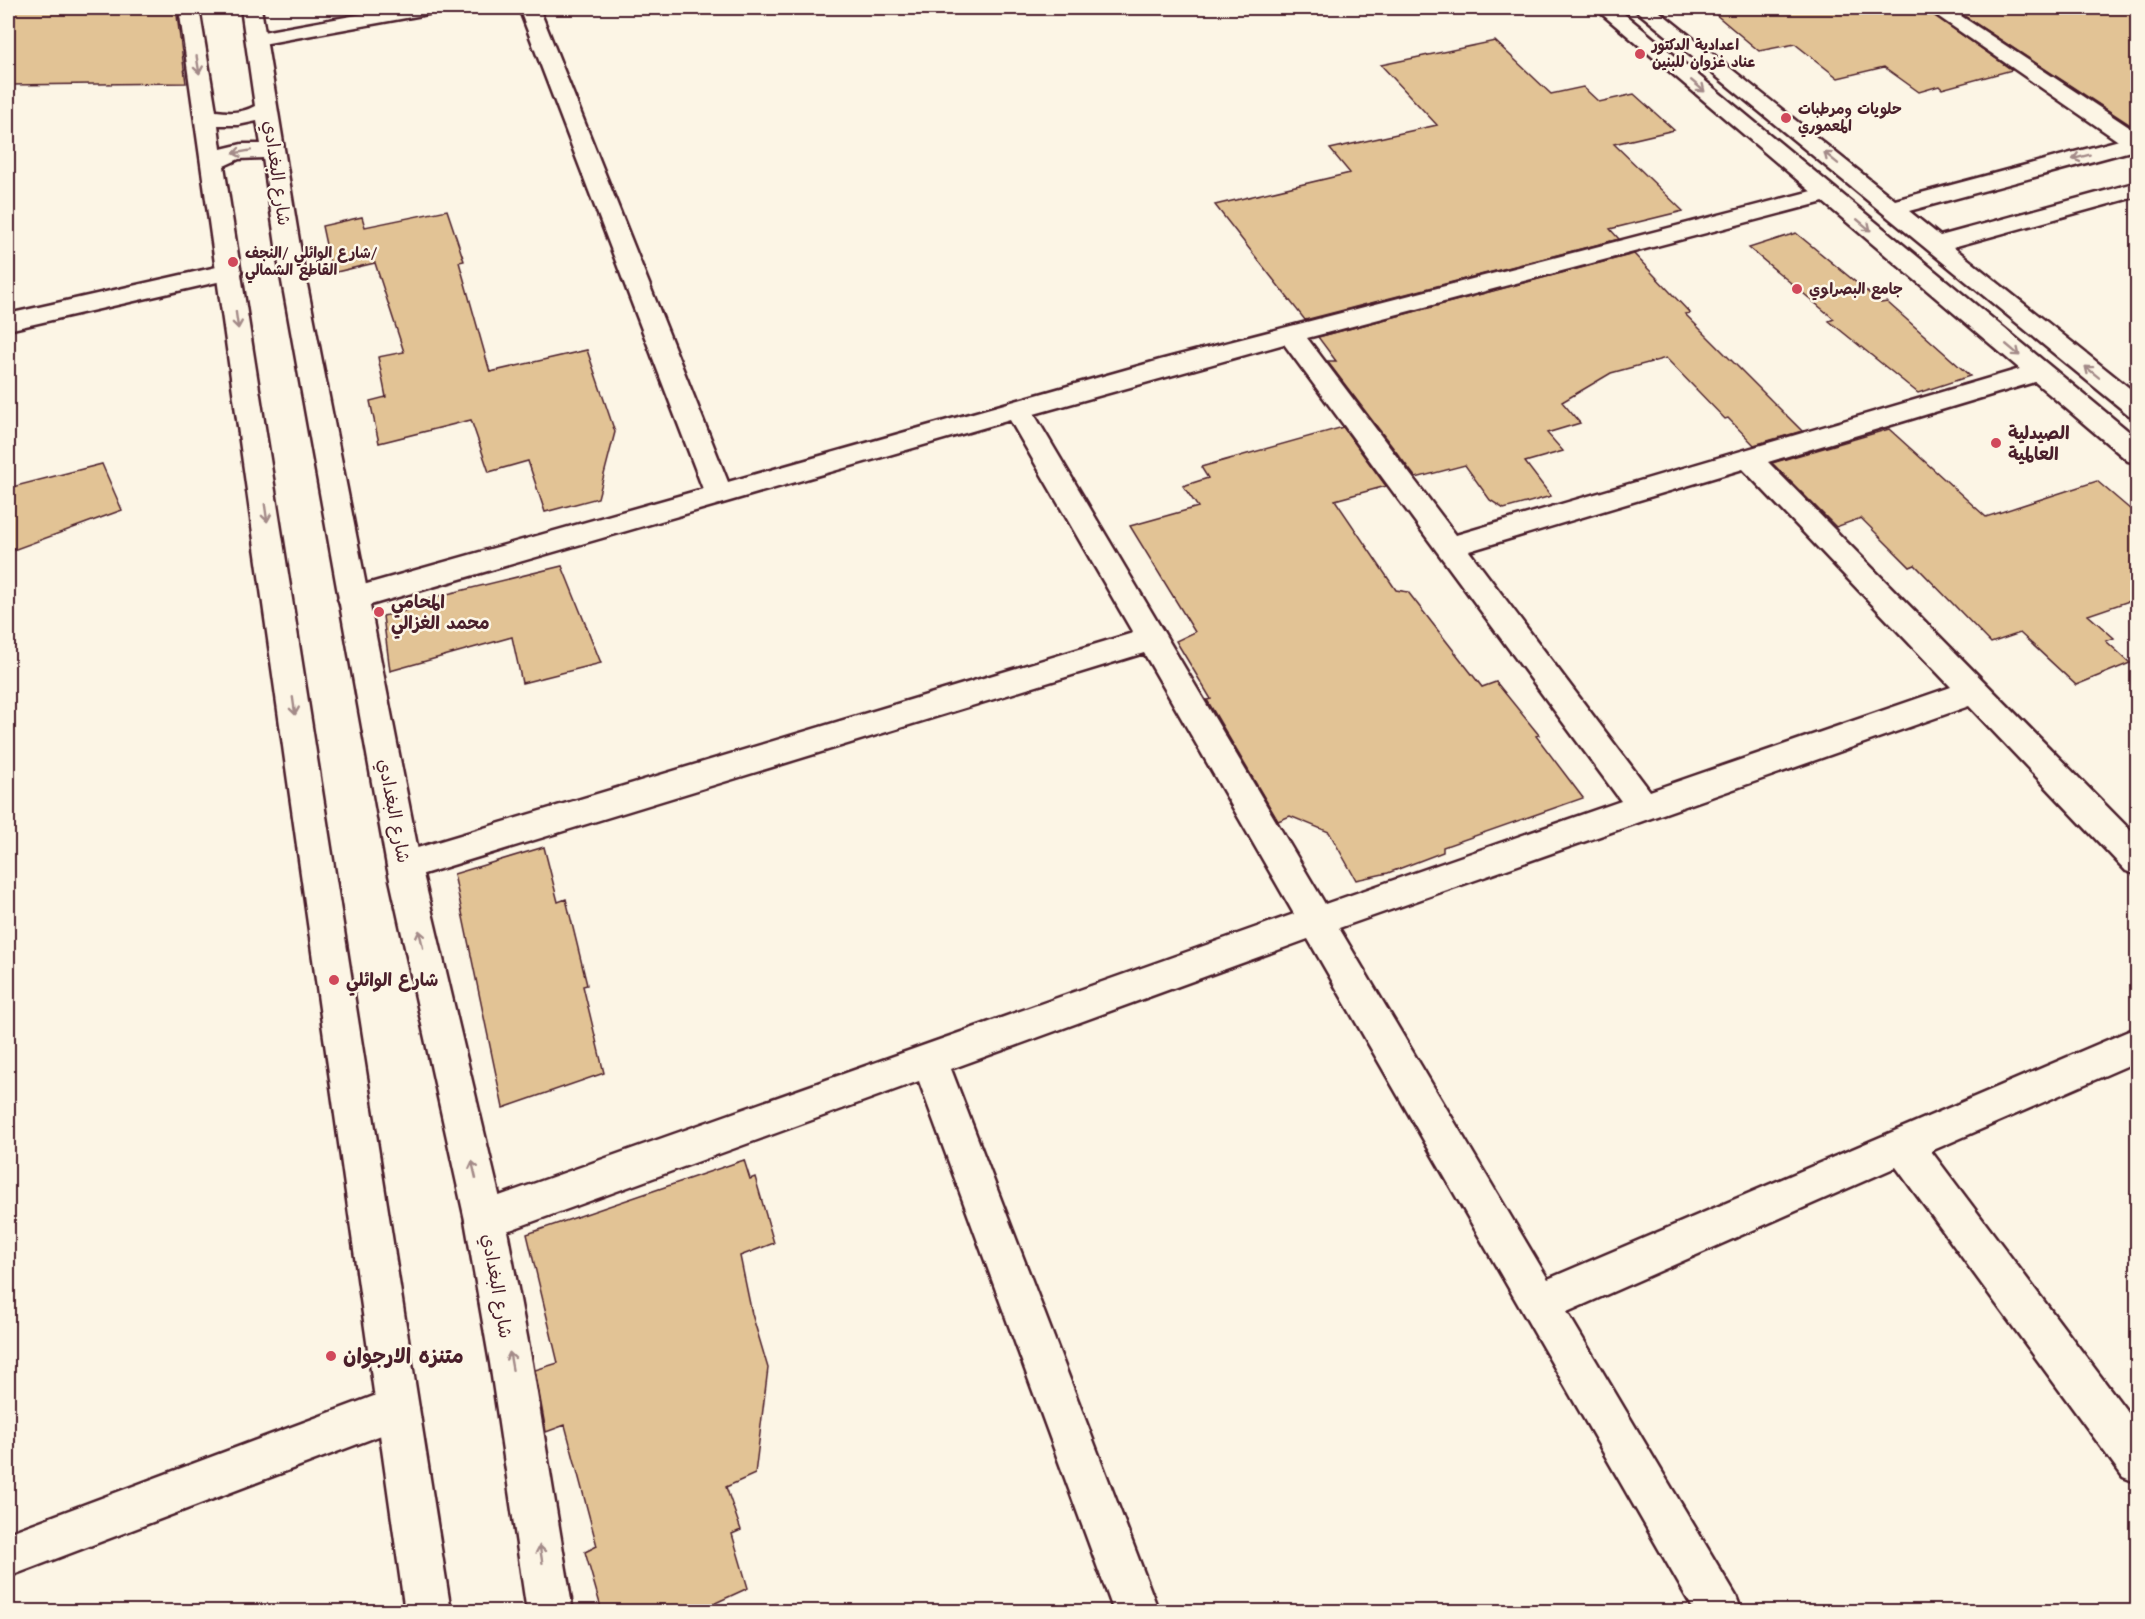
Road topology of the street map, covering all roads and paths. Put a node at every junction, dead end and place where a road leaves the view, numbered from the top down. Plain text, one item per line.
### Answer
1 (189, 8) edge
2 (428, 8) edge
3 (529, 8) edge
4 (1605, 8) edge
5 (1643, 8) edge
6 (1936, 8) edge
7 (254, 23) edge
8 (268, 107) junction
9 (206, 116) junction
10 (2136, 142) edge
11 (273, 152) junction
12 (213, 163) junction
13 (1978, 185) junction
14 (2138, 189) edge
15 (1827, 194) junction
16 (1893, 208) junction
17 (2019, 222) junction
18 (1937, 244) junction
19 (230, 272) junction
20 (8, 322) edge
21 (1290, 334) junction
22 (2039, 372) junction
23 (2138, 409) edge
24 (1018, 410) junction
25 (2138, 454) edge
26 (1748, 458) junction
27 (719, 495) junction
28 (1449, 547) junction
29 (353, 599) junction
30 (1152, 639) junction
31 (1973, 692) junction
32 (1643, 806) junction
33 (2138, 861) edge
34 (404, 866) junction
35 (1317, 921) junction
36 (2138, 1043) edge
37 (929, 1059) junction
38 (1903, 1145) junction
39 (485, 1220) junction
40 (1540, 1303) junction
41 (398, 1408) junction
42 (2138, 1462) edge
43 (8, 1555) edge
44 (428, 1611) edge
45 (550, 1611) edge
46 (1137, 1611) edge
47 (1720, 1611) edge

1 -> 9 street
2 - 7 street
3 - 27 street
4 -> 15 street
16 -> 5 street
6 - 10 street
7 - 8 street, شارع البغدادي
8 - 9 street
8 - 11 street, شارع البغدادي
9 - 12 street
10 -> 13 street
11 -> 12 street
11 - 29 street, شارع البغدادي
12 - 19 street
13 - 16 street
13 - 17 street
14 - 17 street
15 - 21 street
15 -> 22 street
16 - 18 street
17 - 18 street
23 -> 18 street
19 - 20 street
19 -> 41 street
21 - 24 street
21 - 28 street
22 - 25 street
22 - 26 street
24 - 27 street
24 - 30 street
26 - 28 street
26 - 31 street
27 - 29 street
28 - 32 street
29 - 34 street, شارع البغدادي
30 - 34 street
30 - 35 street
31 - 32 street
31 - 33 street
32 - 35 street
39 -> 34 street, شارع البغدادي
35 - 37 street
35 - 40 street
36 - 38 street
37 - 39 street
37 - 46 street
38 - 40 street
38 - 42 street
45 -> 39 street, شارع البغدادي
40 - 47 street
41 - 43 street
41 - 44 street

